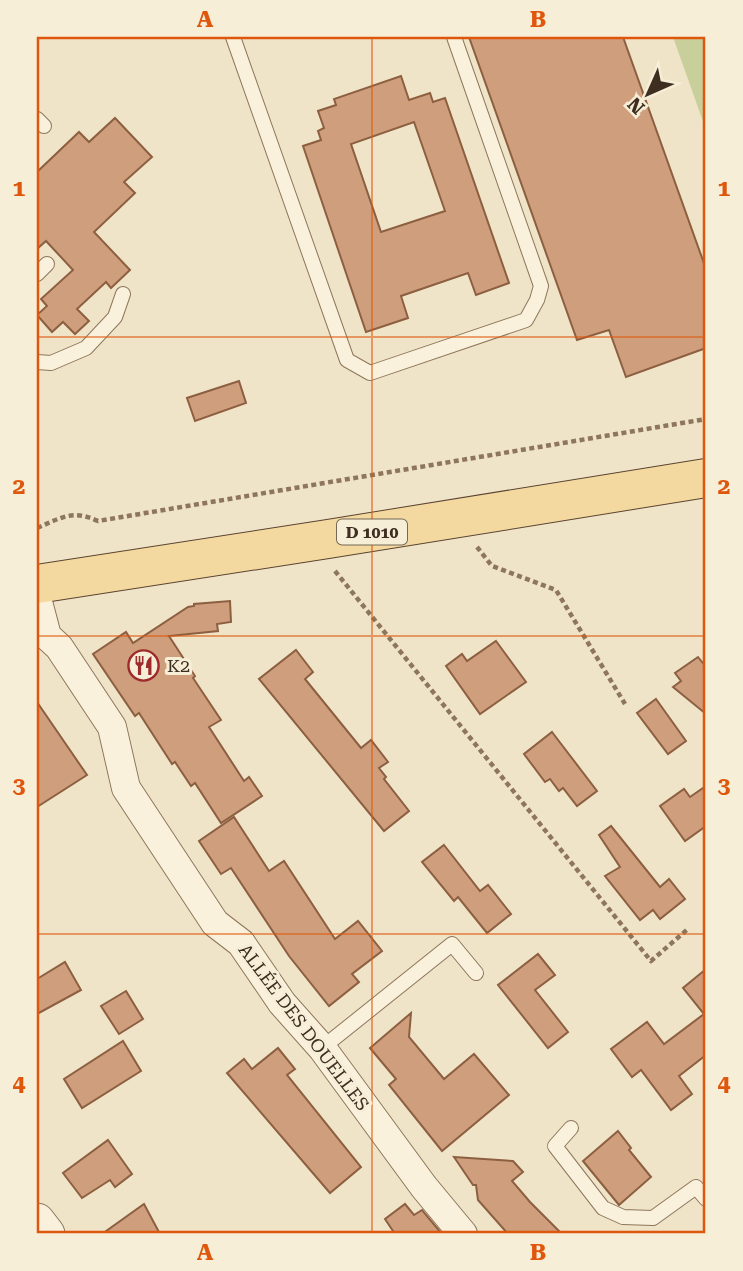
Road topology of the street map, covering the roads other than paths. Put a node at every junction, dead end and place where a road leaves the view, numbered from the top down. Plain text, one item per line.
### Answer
1 (233, 37) edge
2 (454, 37) edge
3 (123, 293) dead end
4 (37, 362) edge
5 (706, 478) edge
6 (37, 584) edge
7 (37, 598) edge
8 (475, 973) dead end
9 (322, 1048) junction
10 (571, 1128) dead end
11 (706, 1199) edge
12 (37, 1221) edge
13 (47, 1234) edge
14 (463, 1234) edge

1 - 2 lane
3 - 4 lane
5 - 6 main road, D 1010
7 - 9 street, ALLÉE DES DOUELLES
8 - 9 lane
9 - 14 street, ALLÉE DES DOUELLES
10 - 11 lane
12 - 13 street

